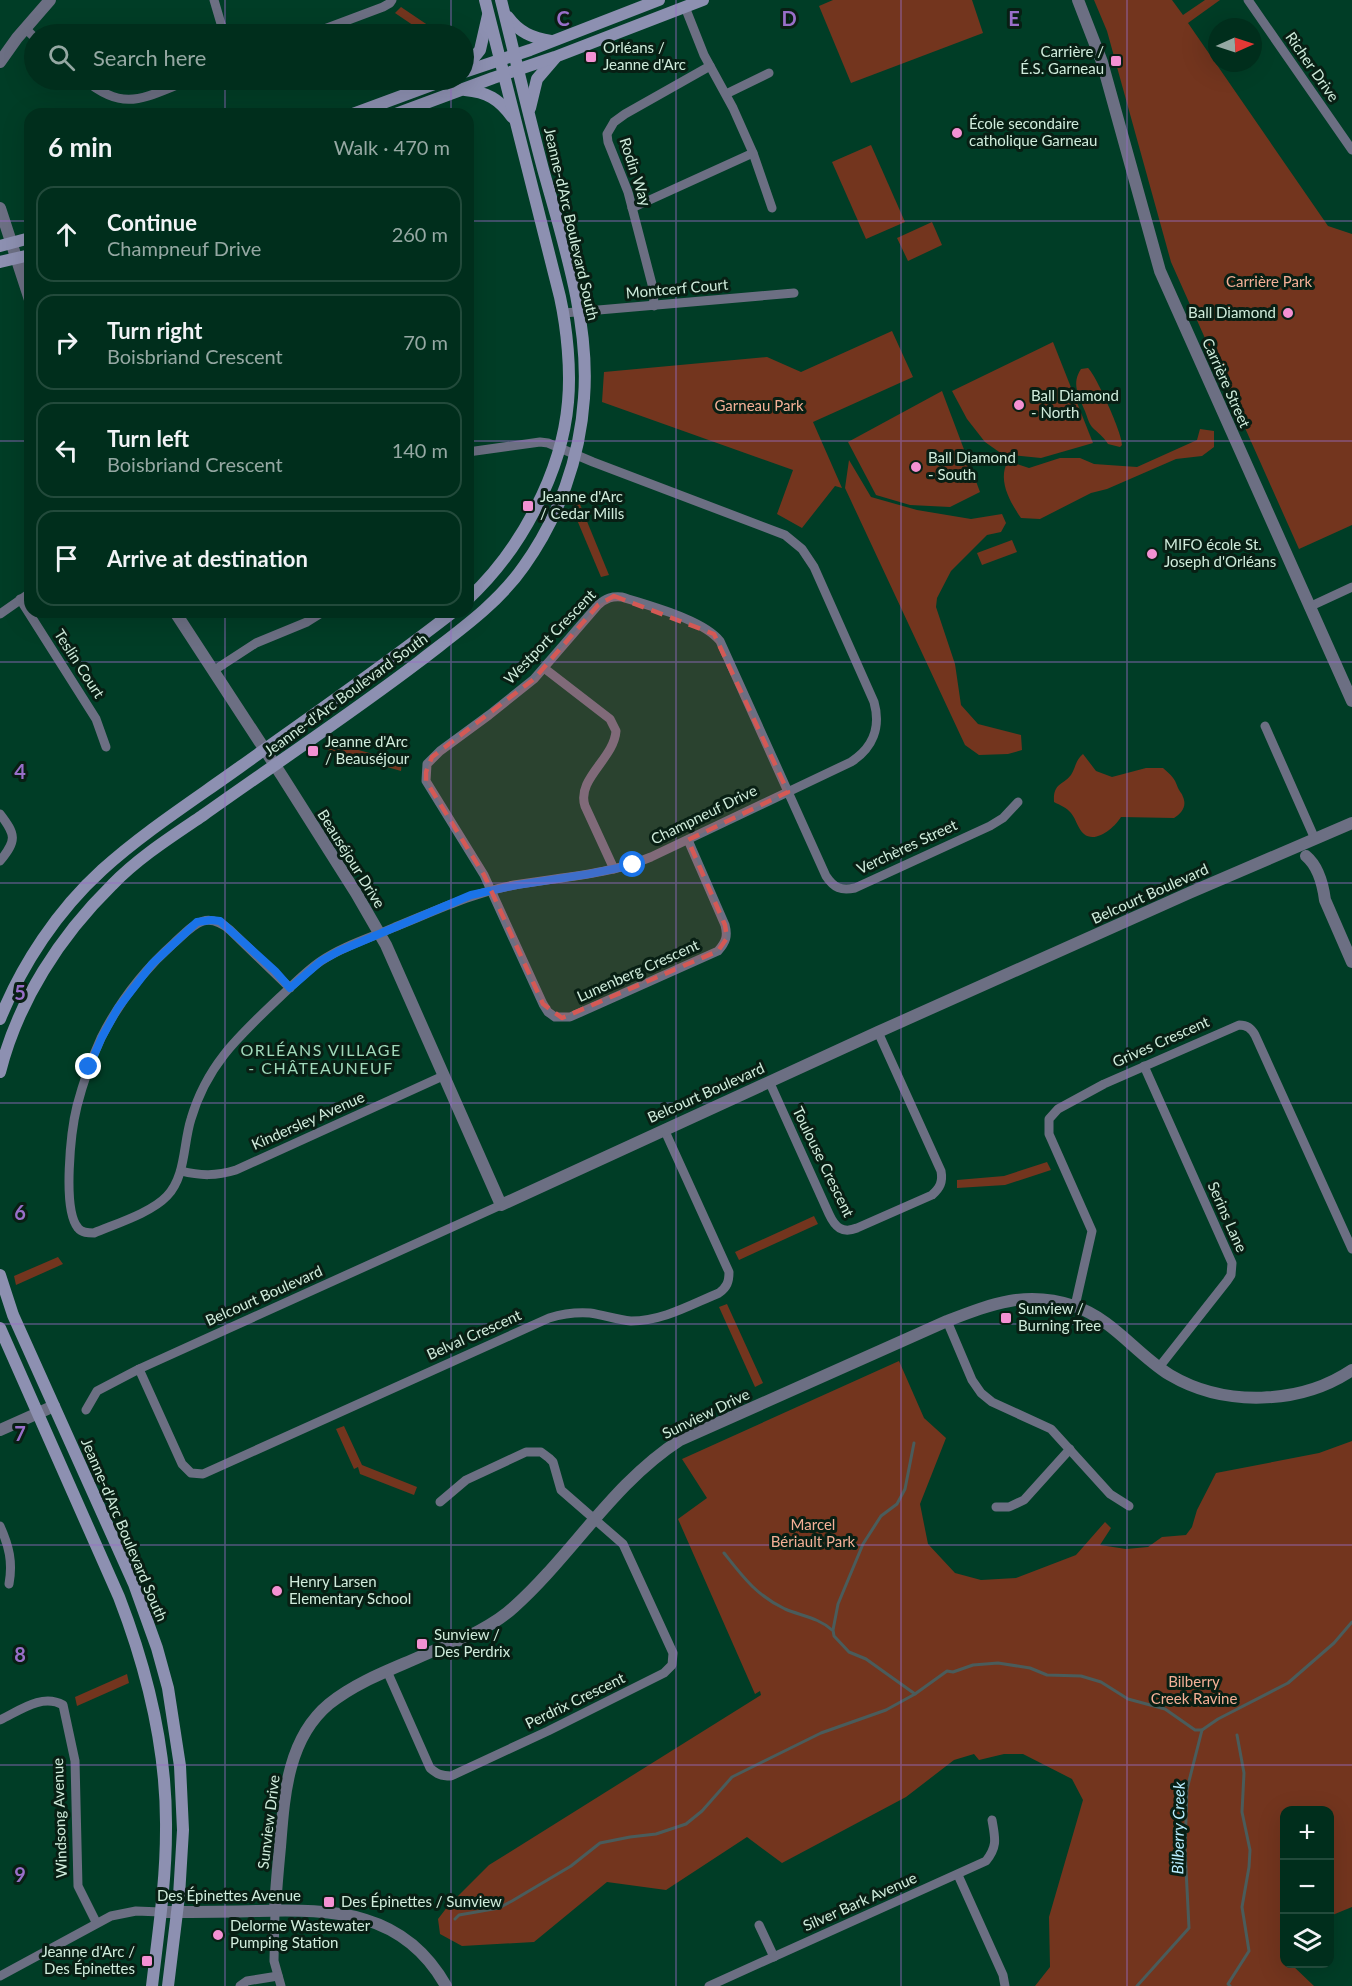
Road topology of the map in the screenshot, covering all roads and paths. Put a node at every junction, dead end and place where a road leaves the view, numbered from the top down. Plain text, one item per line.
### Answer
1 (51, 0) edge
2 (214, 0) edge
3 (392, 0) edge
4 (659, 0) edge
5 (703, 0) edge
6 (1078, 0) edge
7 (1248, 0) edge
8 (502, 3) edge
9 (486, 6) edge
10 (685, 7) junction
11 (36, 24) edge
12 (221, 24) edge
13 (337, 24) edge
14 (24, 39) edge
15 (552, 42) junction
16 (515, 55) junction
17 (555, 57) junction
18 (474, 58) edge
19 (501, 59) junction
20 (0, 62) edge
21 (710, 66) junction
22 (474, 68) edge
23 (518, 70) junction
24 (769, 73) dead end
25 (504, 74) junction
26 (474, 85) edge
27 (99, 90) edge
28 (163, 90) edge
29 (418, 90) edge
30 (460, 90) joint
31 (726, 94) junction
32 (369, 108) edge
33 (412, 108) edge
34 (529, 116) junction
35 (516, 123) junction
36 (1352, 150) edge
37 (753, 153) junction
38 (0, 208) edge
39 (632, 208) junction
40 (772, 208) dead end
41 (24, 240) edge
42 (6, 245) edge
43 (24, 256) edge
44 (16, 258) junction
45 (0, 262) edge
46 (24, 282) edge
47 (794, 293) dead end
48 (654, 306) junction
49 (564, 313) junction
50 (579, 313) junction
51 (559, 447) junction
52 (474, 451) edge
53 (576, 455) junction
54 (1352, 587) edge
55 (474, 593) edge
56 (24, 596) edge
57 (20, 599) junction
58 (24, 605) edge
59 (1309, 606) junction
60 (0, 614) edge
61 (32, 618) edge
62 (179, 618) edge
63 (313, 618) edge
64 (445, 618) edge
65 (544, 668) junction
66 (213, 671) junction
67 (1352, 701) edge
68 (1265, 726) dead end
69 (106, 747) dead end
70 (264, 750) junction
71 (274, 765) junction
72 (788, 792) junction
73 (1018, 802) dead end
74 (0, 814) edge
75 (1352, 823) edge
76 (1315, 839) junction
77 (688, 840) junction
78 (1303, 851) junction
79 (0, 861) edge
80 (614, 869) junction
81 (491, 890) junction
82 (379, 933) junction
83 (1352, 962) edge
84 (290, 988) junction
85 (0, 1019) edge
86 (878, 1032) junction
87 (1144, 1066) junction
88 (0, 1072) edge
89 (443, 1076) junction
90 (769, 1082) junction
91 (664, 1129) junction
92 (181, 1171) junction
93 (501, 1205) junction
94 (1352, 1249) edge
95 (0, 1275) edge
96 (1075, 1306) junction
97 (946, 1321) junction
98 (0, 1328) edge
99 (1160, 1366) junction
100 (139, 1369) junction
101 (1352, 1370) edge
102 (54, 1406) junction
103 (86, 1410) dead end
104 (38, 1414) junction
105 (0, 1430) edge
106 (1070, 1449) junction
107 (440, 1502) dead end
108 (1129, 1506) dead end
109 (996, 1507) dead end
110 (595, 1519) junction
111 (0, 1526) edge
112 (9, 1584) dead end
113 (387, 1671) junction
114 (0, 1720) edge
115 (992, 1820) dead end
116 (958, 1875) junction
117 (275, 1910) junction
118 (161, 1912) junction
119 (177, 1912) junction
120 (96, 1922) junction
121 (759, 1925) dead end
122 (774, 1957) junction
123 (0, 1976) edge
124 (279, 1981) edge
125 (152, 1986) edge
126 (168, 1986) edge
127 (240, 1986) edge
128 (446, 1986) edge
129 (709, 1986) edge
130 (1005, 1986) edge

1 - 11 street
2 - 12 street
3 - 13 street
4 - 15 main road
5 - 10 main road
6 - 59 street, Carrière Street
7 - 36 street, Richer Drive
8 - 15 main road
8 - 16 main road, Jeanne-d'Arc Boulevard South
9 - 18 main road
9 - 19 main road, Jeanne-d'Arc Boulevard South
10 - 17 main road
10 - 21 street
14 - 20 street
15 - 16 main road
16 - 19 main road
16 - 23 main road, Jeanne-d'Arc Boulevard South
17 - 23 main road
17 - 34 main road
19 - 22 main road
19 - 25 main road, Jeanne-d'Arc Boulevard South
21 - 31 street
21 - 39 street, Rodin Way
23 - 25 main road
23 - 34 main road, Jeanne-d'Arc Boulevard South
24 - 31 street
25 - 26 main road
25 - 35 main road, Jeanne-d'Arc Boulevard South
27 - 28 street
29 - 32 main road
30 - 33 main road
30 - 35 main road
31 - 37 street
34 - 50 main road, Jeanne-d'Arc Boulevard South
35 - 49 main road, Jeanne-d'Arc Boulevard South
37 - 39 street
37 - 40 street
38 - 42 street
39 - 48 street, Rodin Way
41 - 42 main road
42 - 44 street
43 - 44 main road
44 - 45 main road
44 - 46 street
47 - 48 street, Montcerf Court
48 - 50 street, Montcerf Court
49 - 50 street, Montcerf Court
49 - 51 main road, Jeanne-d'Arc Boulevard South
50 - 53 main road, Jeanne-d'Arc Boulevard South
51 - 52 street, Champneuf Drive
51 - 53 street, Champneuf Drive
51 - 55 main road, Jeanne-d'Arc Boulevard South
53 - 71 main road, Jeanne-d'Arc Boulevard South
53 - 72 street, Champneuf Drive
54 - 59 street
56 - 57 street
57 - 58 street, Teslin Court
57 - 60 street
59 - 67 street, Carrière Street
61 - 69 street, Teslin Court
62 - 66 street, Beauséjour Drive
63 - 66 street
64 - 70 main road, Jeanne-d'Arc Boulevard South
65 - 72 street, Westport Crescent
65 - 80 street
65 - 81 street, Westport Crescent
66 - 70 street, Beauséjour Drive
68 - 76 street
70 - 71 street, Beauséjour Drive
70 - 85 main road, Jeanne-d'Arc Boulevard South
71 - 82 street, Beauséjour Drive
71 - 88 main road, Jeanne-d'Arc Boulevard South
72 - 73 street, Verchères Street
72 - 77 street, Champneuf Drive
74 - 79 street
75 - 76 street, Belcourt Boulevard
76 - 78 street, Belcourt Boulevard
77 - 80 street, Champneuf Drive
77 - 81 street, Lunenberg Crescent
78 - 83 street
78 - 86 street, Belcourt Boulevard
80 - 81 street, Champneuf Drive
81 - 82 street, Champneuf Drive
82 - 84 street, Champneuf Drive
82 - 89 street, Beauséjour Drive
84 - 92 street, Champneuf Drive
84 - 92 street, Champneuf Drive
86 - 90 street, Belcourt Boulevard
86 - 90 street, Toulouse Crescent
87 - 94 street, Grives Crescent
87 - 96 street, Grives Crescent
87 - 99 street, Serins Lane
89 - 92 street, Kindersley Avenue
89 - 93 street, Beauséjour Drive
90 - 91 street, Belcourt Boulevard
91 - 93 street, Belcourt Boulevard
91 - 100 street, Belval Crescent
93 - 100 street, Belcourt Boulevard
95 - 102 main road, Jeanne-d'Arc Boulevard South
96 - 97 street, Sunview Drive
96 - 99 street, Sunview Drive
97 - 106 street
97 - 110 street, Sunview Drive
98 - 104 main road, Jeanne-d'Arc Boulevard South
99 - 101 street, Sunview Drive
100 - 103 street, Belcourt Boulevard
102 - 104 street
102 - 119 main road, Jeanne-d'Arc Boulevard South
104 - 105 street
104 - 118 main road, Jeanne-d'Arc Boulevard South
106 - 108 street
106 - 109 street
107 - 110 street
110 - 113 street, Sunview Drive
110 - 113 street, Perdrix Crescent
111 - 112 street
113 - 117 street, Sunview Drive
114 - 120 street, Windsong Avenue
115 - 116 street, Silver Bark Avenue
116 - 122 street, Silver Bark Avenue
116 - 130 street
117 - 119 street, Des Épinettes Avenue
117 - 124 street
117 - 128 street, Des Épinettes Avenue
118 - 119 street, Des Épinettes Avenue
118 - 120 street, Des Épinettes Avenue
118 - 125 main road, Jeanne-d'Arc Boulevard South
119 - 126 main road, Jeanne-d'Arc Boulevard South
120 - 123 street, Des Épinettes Avenue
121 - 122 street
122 - 129 street, Silver Bark Avenue
124 - 127 street

